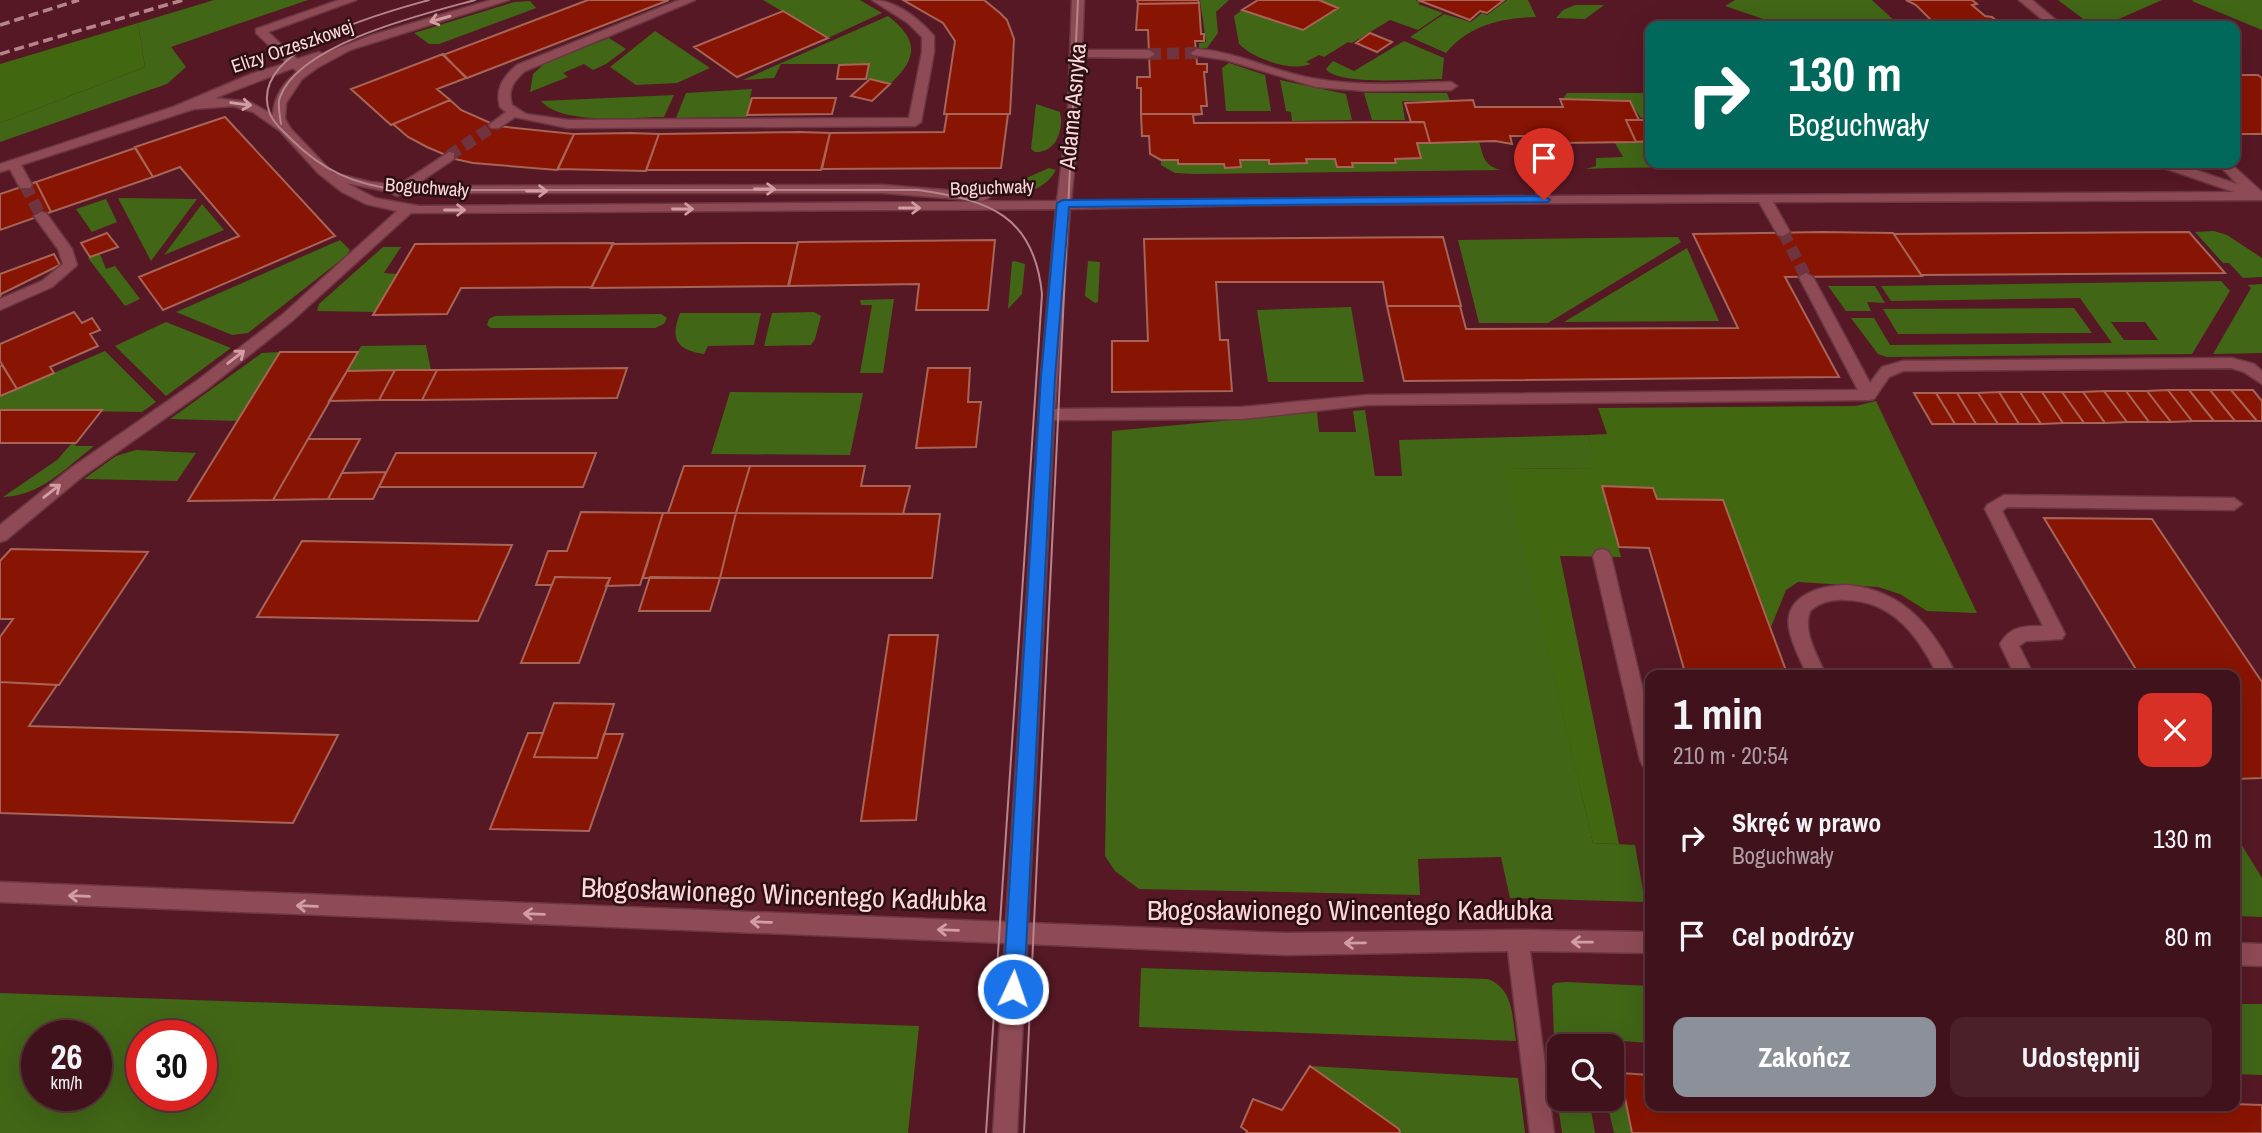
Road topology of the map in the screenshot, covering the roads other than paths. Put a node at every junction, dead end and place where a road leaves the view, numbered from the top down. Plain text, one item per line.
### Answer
1 (350, 0) edge
2 (503, 0) edge
3 (689, 0) edge
4 (878, 0) edge
5 (1078, 0) edge
6 (2025, 0) edge
7 (2051, 21) edge
8 (376, 37) joint
9 (1196, 53) tunnel mouth
10 (1077, 54) junction
11 (1149, 54) tunnel mouth
12 (300, 68) junction
13 (1451, 86) dead end
14 (177, 110) junction
15 (513, 113) junction
16 (495, 125) tunnel mouth
17 (293, 140) junction
18 (1535, 152) dead end
19 (307, 155) junction
20 (449, 156) tunnel mouth
21 (14, 164) junction
22 (0, 168) edge
23 (2177, 168) edge
24 (2228, 168) edge
25 (25, 186) tunnel mouth
26 (400, 190) junction
27 (2260, 198) edge
28 (1765, 199) junction
29 (1544, 200) junction
30 (1063, 203) junction
31 (383, 205) junction
32 (407, 209) junction
33 (41, 216) tunnel mouth
34 (1783, 232) tunnel mouth
35 (1806, 277) tunnel mouth
36 (0, 305) edge
37 (2262, 379) edge
38 (1869, 395) junction
39 (1046, 415) junction
40 (2234, 504) dead end
41 (0, 535) edge
42 (1602, 556) dead end
43 (1815, 670) edge
44 (1945, 670) edge
45 (2022, 670) edge
46 (1645, 739) edge
47 (0, 892) edge
48 (1017, 933) junction
49 (1518, 940) junction
50 (1645, 943) edge
51 (2240, 954) edge
52 (2262, 955) edge
53 (1005, 1133) edge
54 (1542, 1133) edge

1 - 12 street
2 -> 8 street, Elizy Orzeszkowej
3 - 15 street
4 - 15 street
5 - 10 street, Adama Asnyka
6 - 7 street
8 - 12 street, Boguchwały
9 - 13 street
10 - 11 street
10 - 30 street, Adama Asnyka
12 - 14 street, Elizy Orzeszkowej
12 - 17 street, Boguchwały
14 -> 17 street, Elizy Orzeszkowej
14 - 21 street, Elizy Orzeszkowej
15 - 16 street
17 - 19 street, Boguchwały
18 - 29 street
19 - 26 street
19 - 31 street, Boguchwały
20 - 26 street
21 - 22 street, Elizy Orzeszkowej
21 - 25 street
23 - 27 street
24 - 27 street
26 -> 30 street
26 - 31 street
27 - 28 street, Boguchwały
28 - 29 street, Boguchwały
28 - 34 street
29 - 30 street, Boguchwały
32 -> 30 street, Boguchwały
30 - 39 street, Adama Asnyka
31 - 32 street, Boguchwały
41 -> 32 street
33 - 36 street
35 - 38 street
37 - 38 street
38 - 39 street
39 - 48 street, Adama Asnyka
40 - 45 street
42 - 46 street
43 - 44 street
48 -> 47 street, Błogosławionego Wincentego Kadłubka
49 -> 48 street, Błogosławionego Wincentego Kadłubka
48 - 53 street, Adama Asnyka
50 -> 49 street, Błogosławionego Wincentego Kadłubka
49 - 54 street
51 - 52 street

